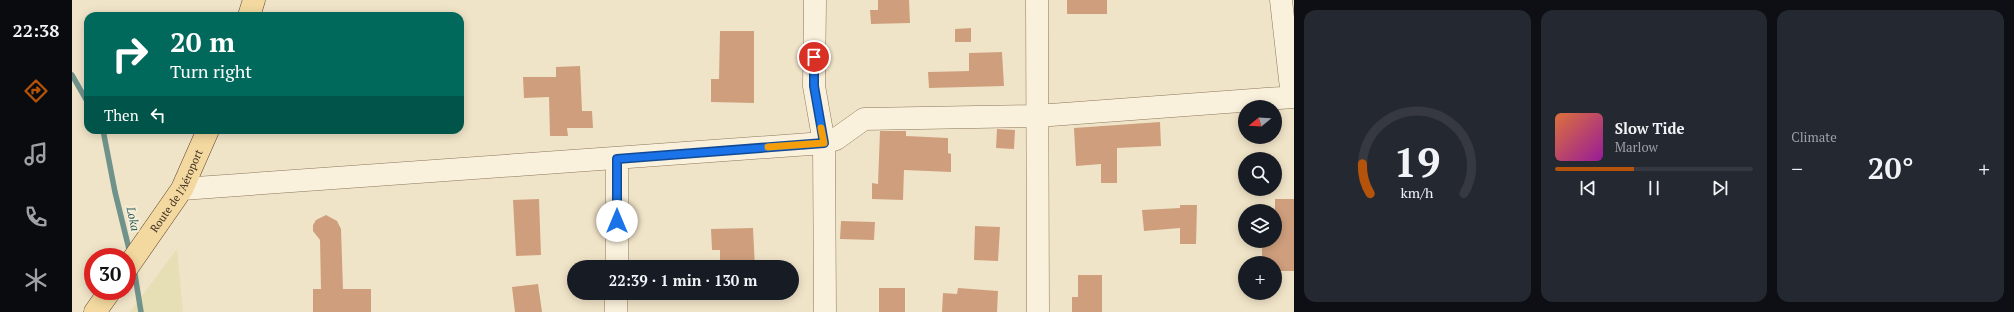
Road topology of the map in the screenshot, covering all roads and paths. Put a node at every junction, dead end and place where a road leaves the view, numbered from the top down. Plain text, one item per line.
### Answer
1 (254, 0) edge
2 (815, 0) edge
3 (1037, 0) edge
4 (1281, 0) edge
5 (250, 12) edge
6 (1293, 97) edge
7 (1037, 116) junction
8 (206, 134) edge
9 (824, 143) junction
10 (617, 159) junction
11 (182, 189) junction
12 (136, 255) edge
13 (617, 260) edge
14 (104, 300) edge
15 (616, 300) edge
16 (96, 312) edge
17 (616, 312) edge
18 (825, 312) edge
19 (1038, 312) edge

1 - 5 main road
2 - 9 street
3 - 7 street
4 - 6 street
6 - 7 street
7 - 9 street
7 - 19 street
8 - 11 main road, Route de l'Aéroport
9 - 10 street
9 - 18 street
10 - 11 street
10 - 13 street
11 - 12 main road, Route de l'Aéroport
14 - 16 main road
15 - 17 street

